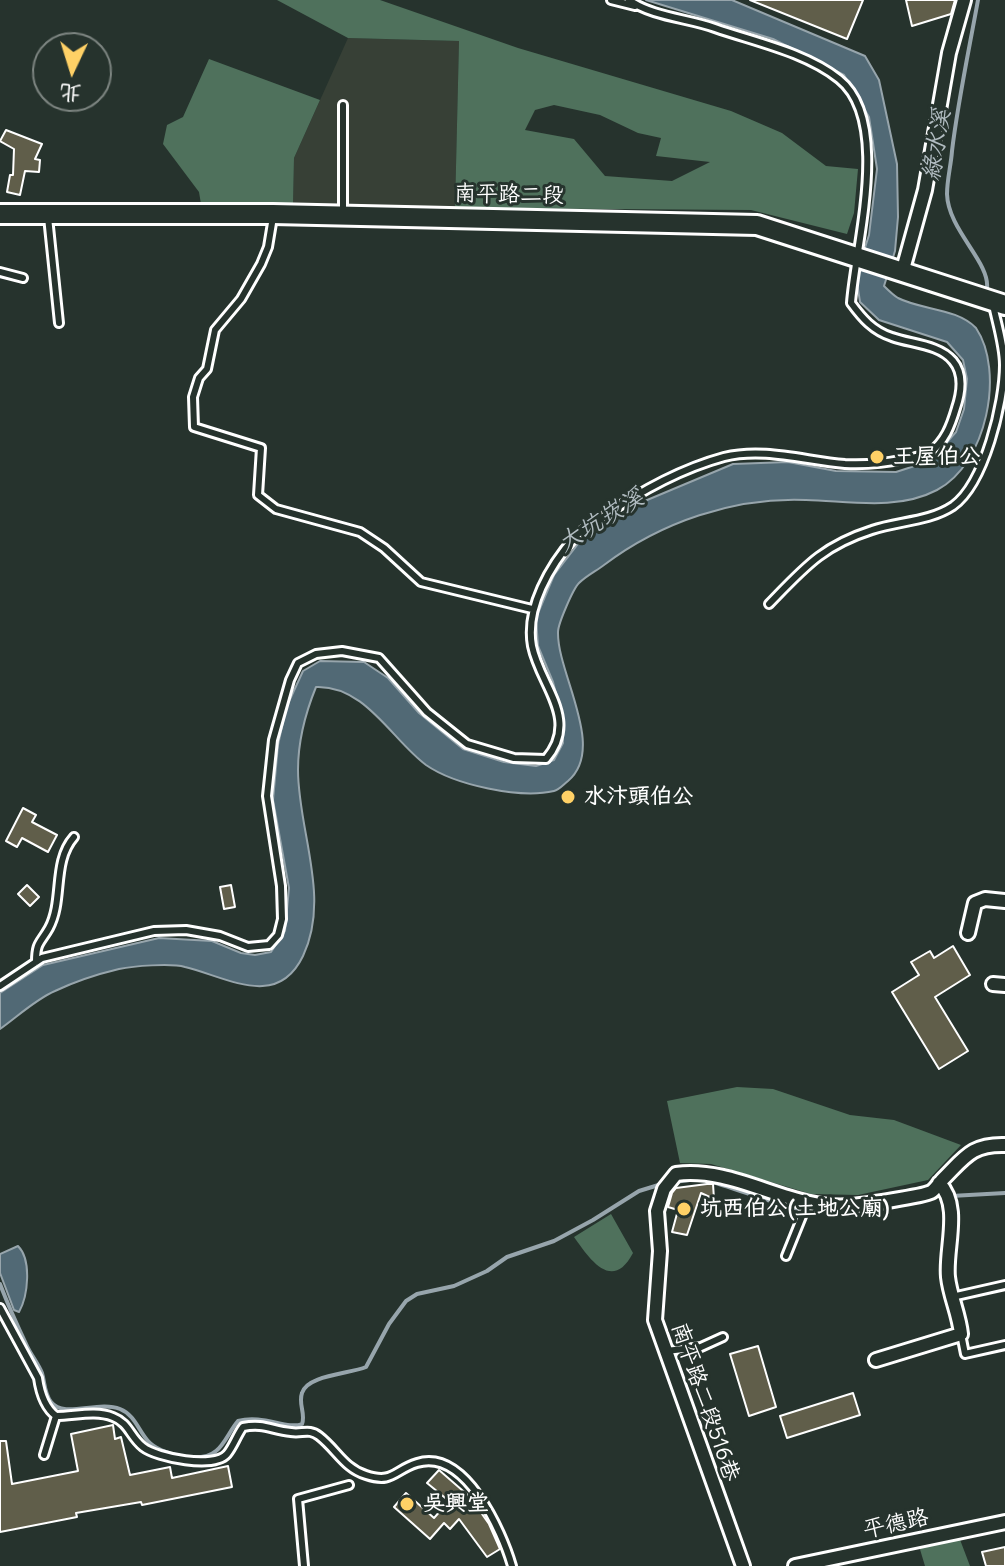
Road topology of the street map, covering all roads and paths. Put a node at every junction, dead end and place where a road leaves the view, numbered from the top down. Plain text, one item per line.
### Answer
1 (611, 0) edge
2 (629, 0) edge
3 (964, 0) edge
4 (639, 7) junction
5 (343, 105) dead end
6 (0, 214) edge
7 (47, 214) junction
8 (273, 214) junction
9 (343, 216) junction
10 (857, 256) junction
11 (898, 271) junction
12 (0, 272) edge
13 (23, 278) dead end
14 (999, 303) edge
15 (59, 323) dead end
16 (769, 604) dead end
17 (532, 609) junction
18 (74, 837) dead end
19 (1005, 901) edge
20 (968, 933) dead end
21 (36, 962) junction
22 (0, 986) edge
23 (1005, 1145) edge
24 (942, 1186) junction
25 (808, 1202) junction
26 (786, 1256) dead end
27 (1005, 1285) edge
28 (952, 1297) junction
29 (0, 1308) edge
30 (961, 1334) junction
31 (723, 1337) dead end
32 (1005, 1345) edge
33 (666, 1351) junction
34 (876, 1360) dead end
35 (56, 1416) junction
36 (44, 1455) dead end
37 (349, 1485) dead end
38 (1005, 1522) edge
39 (304, 1566) edge
40 (512, 1566) edge
41 (743, 1566) edge
42 (795, 1566) edge

1 - 4 lane
2 - 4 lane
3 - 11 street
4 - 10 lane
5 - 9 lane
6 - 7 street, 南平路二段
7 - 8 street, 南平路二段
7 - 15 lane
8 - 9 street, 南平路二段
8 - 17 lane
9 - 10 street, 南平路二段
10 - 11 street, 南平路二段
10 - 17 lane
11 - 14 street, 南平路二段
12 - 13 lane
14 - 16 lane
17 - 21 lane
18 - 21 lane
19 - 20 street
21 - 22 lane
23 - 24 street, 南平路二段516巷
24 - 25 street, 南平路二段516巷
24 - 28 street
25 - 26 lane
25 - 33 street, 南平路二段516巷
27 - 28 lane
28 - 30 street
29 - 35 lane
30 - 32 lane
30 - 34 street
31 - 33 lane
33 - 41 street, 南平路二段516巷
35 - 36 lane
35 - 40 lane
37 - 39 lane
38 - 42 street, 平德路

